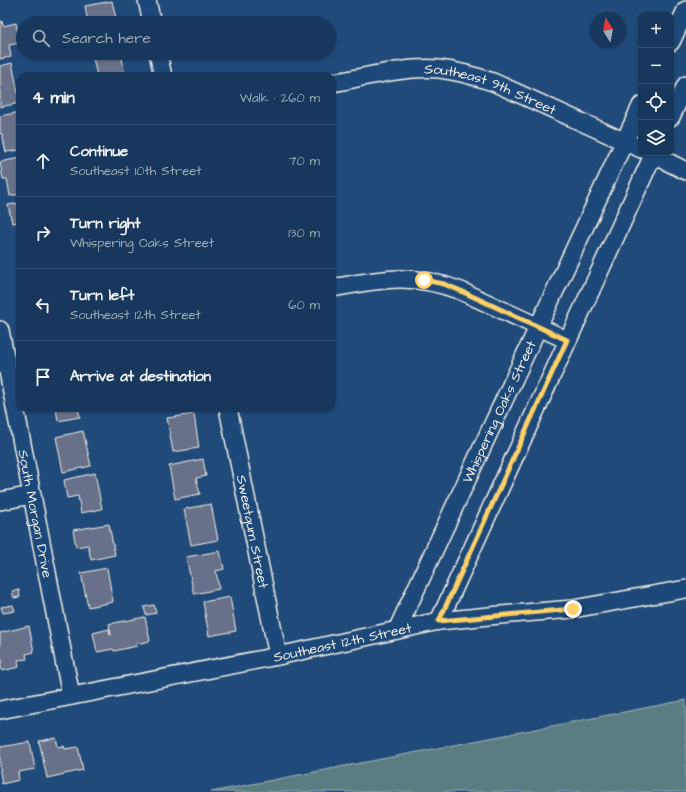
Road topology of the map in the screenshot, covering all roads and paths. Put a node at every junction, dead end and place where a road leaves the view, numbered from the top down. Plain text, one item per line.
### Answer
1 (148, 0) edge
2 (686, 10) edge
3 (151, 16) edge
4 (674, 36) edge
5 (160, 60) edge
6 (162, 72) edge
7 (336, 81) edge
8 (686, 85) edge
9 (674, 111) edge
10 (638, 113) edge
11 (625, 141) junction
12 (638, 147) edge
13 (648, 156) edge
14 (658, 156) edge
15 (686, 171) edge
16 (336, 287) edge
17 (538, 326) junction
18 (0, 330) edge
19 (567, 340) junction
20 (229, 412) edge
21 (32, 495) junction
22 (0, 501) edge
23 (686, 589) edge
24 (439, 621) junction
25 (397, 630) junction
26 (278, 656) junction
27 (71, 696) junction
28 (0, 710) edge

1 - 3 street
2 - 4 street
5 - 6 street
7 - 11 street, Southeast 9th Street
8 - 9 street
10 - 11 street, Whispering Oaks Street
11 - 12 street, Southeast 9th Street
11 - 17 street, Whispering Oaks Street
13 - 19 street
14 - 15 street, Southeast 9th Street
16 - 17 street
17 - 19 street
17 - 25 street, Whispering Oaks Street
18 - 21 street, South Morgan Drive
19 - 24 street
20 - 26 street, Sweetgum Street
21 - 22 street
21 - 27 street, South Morgan Drive
23 - 24 street, Southeast 12th Street
24 - 25 street, Southeast 12th Street
25 - 26 street, Southeast 12th Street
26 - 27 street, Southeast 12th Street
27 - 28 street, Southeast 12th Street

